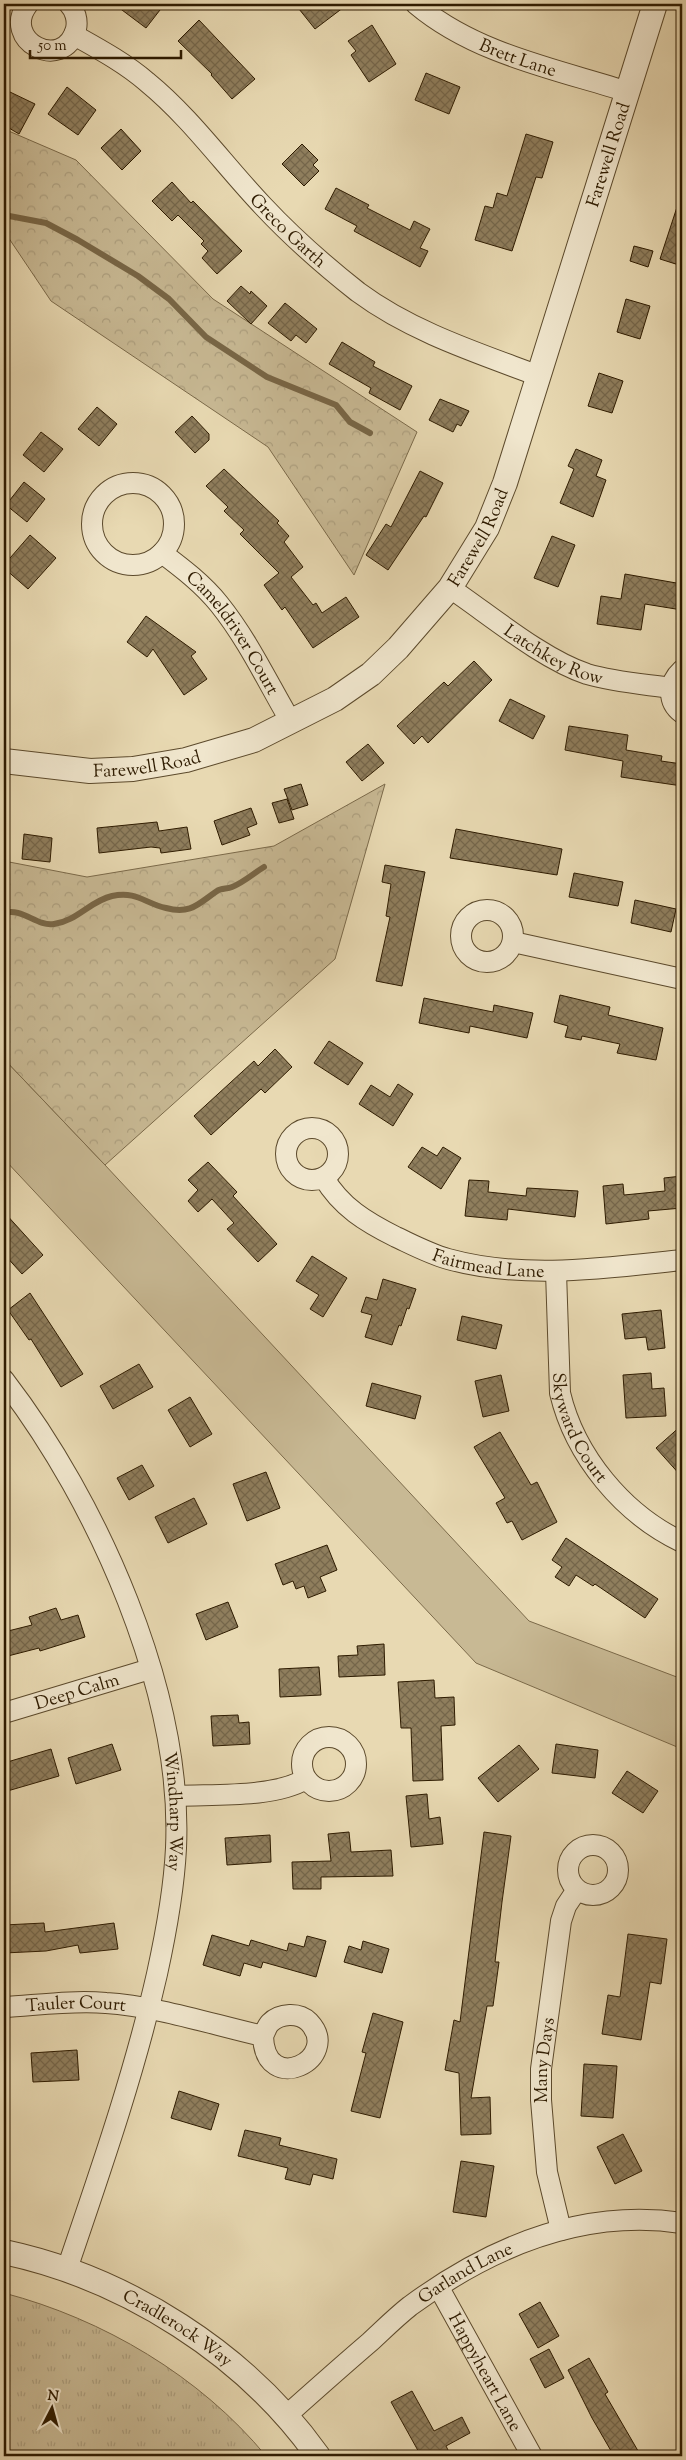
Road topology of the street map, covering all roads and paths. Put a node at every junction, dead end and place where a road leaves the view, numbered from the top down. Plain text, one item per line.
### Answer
1 (28, 4) edge
2 (69, 4) edge
3 (416, 4) edge
4 (655, 4) edge
5 (74, 35) junction
6 (628, 92) junction
7 (539, 376) junction
8 (162, 553) junction
9 (450, 588) junction
10 (682, 670) edge
11 (671, 688) junction
12 (682, 713) edge
13 (291, 722) junction
14 (4, 761) edge
15 (513, 942) dead end
16 (682, 979) edge
17 (324, 1178) dead end
18 (682, 1260) edge
19 (556, 1272) junction
20 (4, 1380) edge
21 (10, 1400) edge
22 (682, 1542) edge
23 (150, 1669) junction
24 (4, 1713) edge
25 (306, 1779) dead end
26 (176, 1796) junction
27 (576, 1891) dead end
28 (4, 2007) edge
29 (149, 2010) junction
30 (263, 2036) dead end
31 (682, 2223) edge
32 (561, 2230) junction
33 (4, 2252) edge
34 (67, 2269) junction
35 (439, 2288) junction
36 (287, 2415) junction
37 (318, 2456) edge
38 (532, 2456) edge

1 - 5 street
2 - 5 street
3 - 6 street, Brett Lane
4 - 6 street, Farewell Road
5 - 7 street, Greco Garth
6 - 7 street, Farewell Road
7 - 9 street, Farewell Road
8 - 8 street
8 - 13 street, Cameldriver Court
9 - 11 street, Latchkey Row
9 - 13 street, Farewell Road
10 - 11 street
11 - 12 street
13 - 14 street, Farewell Road
15 - 16 street
17 - 19 street, Fairmead Lane
18 - 19 street, Fairmead Lane
19 - 22 street, Skyward Court
20 - 21 street, Windharp Way
21 - 23 street, Windharp Way
23 - 24 street, Deep Calm
23 - 26 street, Windharp Way
25 - 26 street
26 - 29 street, Windharp Way
27 - 32 street, Many Days
28 - 29 street, Tauler Court
29 - 30 street, Tauler Court
29 - 34 street, Windharp Way
31 - 32 street, Garland Lane
32 - 35 street, Garland Lane
33 - 34 street, Cradlerock Way
34 - 36 street, Cradlerock Way
35 - 36 street, Garland Lane
35 - 38 street, Happyheart Lane
36 - 37 street, Cradlerock Way

